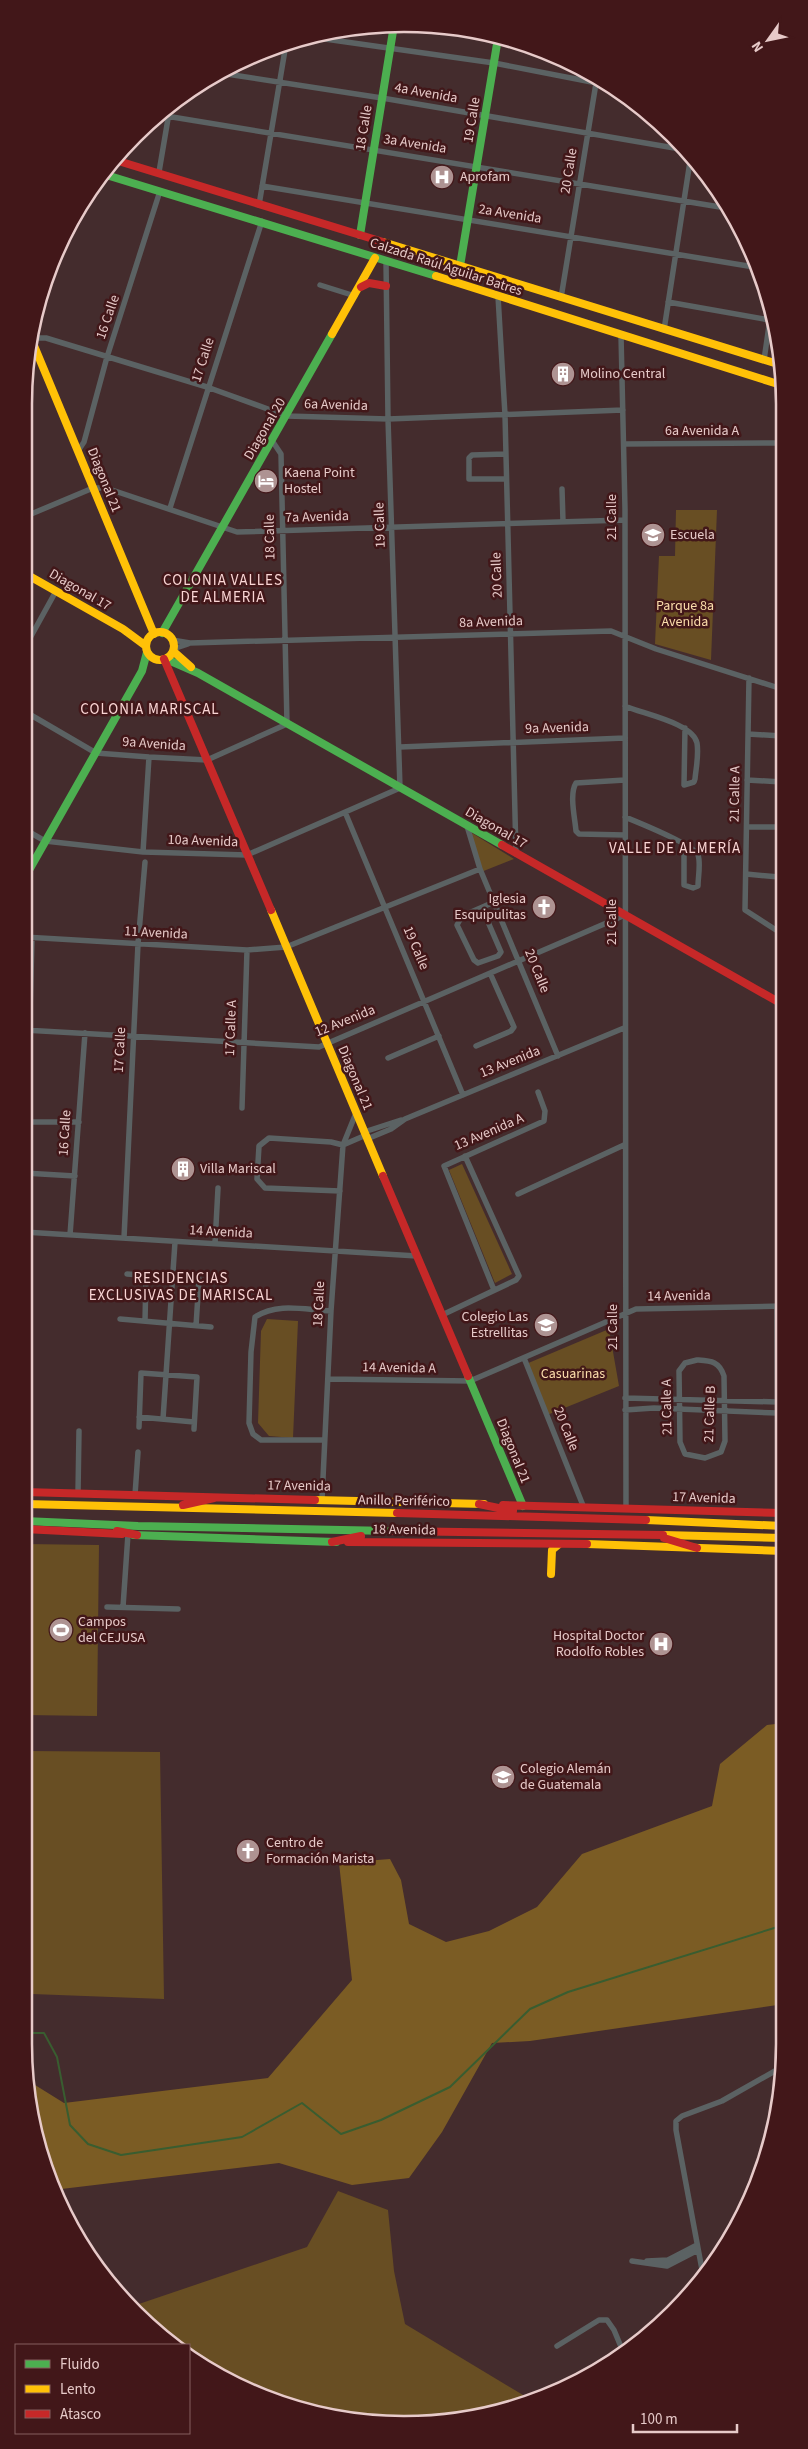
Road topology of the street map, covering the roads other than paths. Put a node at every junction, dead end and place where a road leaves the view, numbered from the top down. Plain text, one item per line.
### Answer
1 (393, 32) edge
2 (332, 40) edge
3 (497, 44) edge
4 (390, 48) junction
5 (285, 52) edge
6 (494, 63) junction
7 (232, 75) edge
8 (581, 78) edge
9 (280, 83) junction
10 (595, 85) edge
11 (382, 98) junction
12 (169, 116) edge
13 (485, 116) junction
14 (168, 118) edge
15 (271, 133) junction
16 (588, 134) junction
17 (673, 148) edge
18 (373, 150) junction
19 (122, 162) edge
20 (689, 166) edge
21 (477, 167) junction
22 (159, 172) junction
23 (110, 176) edge
24 (580, 184) junction
25 (262, 186) junction
26 (160, 191) junction
27 (684, 200) junction
28 (365, 203) junction
29 (259, 205) junction
30 (719, 207) edge
31 (468, 220) junction
32 (262, 221) junction
33 (360, 235) junction
34 (571, 237) junction
35 (676, 254) junction
36 (375, 258) junction
37 (386, 261) junction
38 (748, 265) edge
39 (460, 266) junction
40 (320, 285) dead end
41 (361, 286) junction
42 (386, 286) junction
43 (355, 296) junction
44 (498, 296) junction
45 (561, 298) junction
46 (668, 302) junction
47 (765, 318) edge
48 (664, 330) junction
49 (768, 332) edge
50 (622, 336) junction
51 (39, 338) edge
52 (37, 351) edge
53 (107, 357) junction
54 (764, 360) junction
55 (773, 363) edge
56 (775, 383) edge
57 (207, 387) junction
58 (623, 410) junction
59 (505, 415) junction
60 (287, 416) junction
61 (388, 419) junction
62 (273, 442) junction
63 (776, 443) edge
64 (624, 444) junction
65 (78, 450) junction
66 (505, 454) junction
67 (506, 479) junction
68 (93, 488) junction
69 (562, 489) dead end
70 (170, 508) junction
71 (32, 514) edge
72 (625, 520) junction
73 (563, 521) junction
74 (508, 523) junction
75 (392, 527) junction
76 (224, 528) junction
77 (282, 531) junction
78 (32, 577) edge
79 (56, 591) junction
80 (175, 613) junction
81 (123, 629) junction
82 (32, 634) edge
83 (156, 634) junction
84 (511, 634) junction
85 (625, 636) junction
86 (396, 637) junction
87 (171, 638) junction
88 (285, 639) junction
89 (190, 643) junction
90 (147, 649) junction
91 (173, 650) junction
92 (154, 659) junction
93 (165, 659) junction
94 (184, 667) junction
95 (142, 671) junction
96 (198, 674) junction
97 (749, 678) junction
98 (174, 682) junction
99 (776, 687) edge
100 (625, 706) junction
101 (32, 716) edge
102 (287, 724) junction
103 (685, 728) junction
104 (748, 734) junction
105 (776, 736) edge
106 (625, 738) junction
107 (512, 742) junction
108 (400, 747) junction
109 (96, 752) junction
110 (149, 758) junction
111 (207, 760) junction
112 (625, 780) junction
113 (747, 780) junction
114 (776, 782) edge
115 (400, 788) junction
116 (345, 812) junction
117 (624, 817) junction
118 (466, 826) junction
119 (776, 826) edge
120 (747, 827) junction
121 (32, 834) edge
122 (625, 835) junction
123 (45, 841) junction
124 (684, 844) junction
125 (143, 852) junction
126 (516, 854) junction
127 (247, 855) junction
128 (144, 862) dead end
129 (32, 865) edge
130 (480, 869) junction
131 (746, 874) junction
132 (776, 876) edge
133 (494, 902) junction
134 (384, 906) junction
135 (482, 908) junction
136 (625, 915) junction
137 (776, 930) dead end
138 (32, 939) edge
139 (138, 944) junction
140 (286, 947) junction
141 (247, 950) junction
142 (519, 961) junction
143 (490, 973) junction
144 (424, 1001) junction
145 (776, 1001) edge
146 (624, 1028) junction
147 (32, 1030) edge
148 (86, 1033) junction
149 (133, 1036) junction
150 (438, 1036) junction
151 (242, 1043) junction
152 (327, 1044) junction
153 (476, 1046) dead end
154 (558, 1056) junction
155 (388, 1058) dead end
156 (538, 1092) dead end
157 (463, 1095) junction
158 (242, 1108) dead end
159 (356, 1113) junction
160 (32, 1122) edge
161 (79, 1122) junction
162 (366, 1135) junction
163 (624, 1144) junction
164 (344, 1145) junction
165 (465, 1156) junction
166 (32, 1173) edge
167 (74, 1176) junction
168 (218, 1188) dead end
169 (340, 1191) junction
170 (518, 1194) dead end
171 (32, 1233) edge
172 (70, 1235) junction
173 (124, 1238) junction
174 (175, 1242) junction
175 (214, 1244) junction
176 (335, 1251) junction
177 (417, 1256) junction
178 (127, 1274) dead end
179 (146, 1276) junction
180 (172, 1278) junction
181 (494, 1290) junction
182 (776, 1306) edge
183 (331, 1311) junction
184 (625, 1314) junction
185 (442, 1315) junction
186 (120, 1319) dead end
187 (145, 1321) junction
188 (169, 1323) junction
189 (196, 1326) junction
190 (210, 1327) dead end
191 (524, 1358) junction
192 (166, 1375) junction
193 (724, 1376) joint
194 (328, 1379) junction
195 (470, 1381) junction
196 (625, 1398) junction
197 (678, 1398) junction
198 (726, 1400) junction
199 (776, 1402) edge
200 (679, 1409) junction
201 (626, 1410) junction
202 (726, 1411) junction
203 (776, 1413) edge
204 (139, 1417) junction
205 (163, 1419) junction
206 (194, 1422) junction
207 (139, 1427) dead end
208 (194, 1429) dead end
209 (79, 1431) dead end
210 (324, 1440) junction
211 (138, 1452) dead end
212 (721, 1452) joint
213 (32, 1492) edge
214 (78, 1494) junction
215 (135, 1495) junction
216 (214, 1498) junction
217 (322, 1499) junction
218 (32, 1504) edge
219 (479, 1504) junction
220 (523, 1506) junction
221 (584, 1508) junction
222 (167, 1509) junction
223 (626, 1509) junction
224 (776, 1513) edge
225 (536, 1516) junction
226 (32, 1521) edge
227 (89, 1525) junction
228 (776, 1526) edge
229 (32, 1529) edge
230 (379, 1532) junction
231 (649, 1534) junction
232 (133, 1535) junction
233 (776, 1538) edge
234 (332, 1542) junction
235 (558, 1545) junction
236 (697, 1548) junction
237 (776, 1551) edge
238 (551, 1574) dead end
239 (107, 1607) dead end
240 (123, 1607) junction
241 (178, 1609) dead end
242 (775, 2071) edge
243 (698, 2248) junction
244 (632, 2261) dead end
245 (702, 2267) edge
246 (557, 2346) dead end
247 (621, 2346) edge

1 - 4 main road, 18 Calle
2 - 4 street
3 - 6 main road, 19 Calle
4 - 6 street
4 - 11 main road, 18 Calle
5 - 9 street
6 - 8 street
6 - 13 main road, 19 Calle
7 - 9 street, 4a Avenida
9 - 11 street, 4a Avenida
9 - 15 street
10 - 16 street, 20 Calle
11 - 13 street, 4a Avenida
11 - 18 main road, 18 Calle
12 - 15 street, 3a Avenida
13 - 16 street, 4a Avenida
13 - 21 main road, 19 Calle
14 - 22 street
15 - 18 street, 3a Avenida
15 - 25 street
16 - 17 street, 4a Avenida
16 - 24 street, 20 Calle
18 - 21 street, 3a Avenida
18 - 28 main road, 18 Calle
19 - 22 main road, Calzada Raúl Aguilar Batres
20 - 27 street
21 - 24 street, 3a Avenida
21 - 31 main road, 19 Calle
22 - 29 main road, Calzada Raúl Aguilar Batres
23 - 26 main road, Calzada Raúl Aguilar Batres
24 - 27 street, 3a Avenida
24 - 34 street, 20 Calle
25 - 28 street, 2a Avenida
25 - 29 street
26 - 32 main road, Calzada Raúl Aguilar Batres
26 - 53 street, 16 Calle
27 - 30 street, 3a Avenida
27 - 35 street
28 - 31 street, 2a Avenida
28 - 33 main road, 18 Calle
29 - 33 main road, Calzada Raúl Aguilar Batres
31 - 34 street, 2a Avenida
31 - 39 main road, 19 Calle
32 - 36 main road, Calzada Raúl Aguilar Batres
32 - 57 street, 17 Calle
33 - 39 main road, Calzada Raúl Aguilar Batres
34 - 35 street, 2a Avenida
34 - 45 street, 20 Calle
35 - 38 street, 2a Avenida
35 - 46 street
36 - 37 main road, Calzada Raúl Aguilar Batres
36 - 41 main road, Diagonal 20
37 - 42 street, 19 Calle
37 - 44 main road, Calzada Raúl Aguilar Batres
39 - 45 main road, Calzada Raúl Aguilar Batres
40 - 43 street
41 - 42 main road
41 - 43 main road, Diagonal 20
42 - 61 street, 19 Calle
43 - 60 main road, Diagonal 20
44 - 50 main road, Calzada Raúl Aguilar Batres
44 - 59 street, 20 Calle
45 - 48 main road, Calzada Raúl Aguilar Batres
46 - 47 street
46 - 48 street
48 - 54 main road, Calzada Raúl Aguilar Batres
49 - 54 street
50 - 56 main road, Calzada Raúl Aguilar Batres
50 - 58 street, 21 Calle
51 - 53 street, 6a Avenida
52 - 65 main road, Diagonal 21
53 - 57 street, 6a Avenida
53 - 65 street, 16 Calle
54 - 55 main road, Calzada Raúl Aguilar Batres
57 - 60 street, 6a Avenida
57 - 70 street, 17 Calle
58 - 59 street, 6a Avenida
58 - 64 street, 21 Calle
59 - 61 street, 6a Avenida
59 - 66 street, 20 Calle
60 - 61 street, 6a Avenida
60 - 62 main road, Diagonal 20
61 - 75 street, 19 Calle
62 - 76 main road, Diagonal 20
62 - 77 street, 18 Calle
63 - 64 street, 6a Avenida A
64 - 72 street, 21 Calle
65 - 68 main road, Diagonal 21
66 - 67 street, 20 Calle
66 - 67 street
67 - 74 street, 20 Calle
68 - 70 street, 7a Avenida
68 - 71 street
68 - 83 main road, Diagonal 21
69 - 73 street
70 - 76 street, 7a Avenida
72 - 73 street, 7a Avenida
72 - 85 street, 21 Calle
73 - 74 street, 7a Avenida
74 - 75 street, 7a Avenida
74 - 84 street, 20 Calle
75 - 77 street, 7a Avenida
75 - 86 street, 19 Calle
76 - 77 street, 7a Avenida
76 - 80 main road, Diagonal 20
77 - 88 street, 18 Calle
78 - 79 main road, Diagonal 17
79 - 81 main road, Diagonal 17
79 - 82 street
80 - 83 main road, Diagonal 20
80 - 87 main road, Diagonal 20
81 - 83 main road, Diagonal 17
81 - 90 main road, Diagonal 17
83 - 87 main road
83 - 90 main road
84 - 85 street, 8a Avenida
84 - 86 street, 8a Avenida
84 - 107 street, 20 Calle
85 - 97 street, 8a Avenida
85 - 100 street, 21 Calle
86 - 88 street, 8a Avenida
86 - 108 street, 19 Calle
87 - 89 street, 8a Avenida
87 - 91 main road
88 - 89 street, 8a Avenida
88 - 102 street, 18 Calle
89 - 91 street, 8a Avenida
90 - 92 main road
90 - 95 main road
91 - 93 main road
91 - 96 main road, Diagonal 17
92 - 93 main road
92 - 95 main road
93 - 94 main road, Diagonal 17
93 - 98 main road, Diagonal 21
94 - 96 main road, Diagonal 17
94 - 98 main road
95 - 109 main road
96 - 102 main road, Diagonal 17
97 - 99 street, 8a Avenida
97 - 104 street, 21 Calle A
98 - 111 main road, Diagonal 21
100 - 103 street
100 - 106 street, 21 Calle
101 - 109 street, 9a Avenida
102 - 111 street, 9a Avenida
102 - 115 main road, Diagonal 17
103 - 103 street
104 - 105 street
104 - 113 street, 21 Calle A
106 - 107 street, 9a Avenida
106 - 112 street, 21 Calle
107 - 108 street, 9a Avenida
107 - 126 street, 20 Calle
108 - 115 street, 19 Calle
109 - 110 street, 9a Avenida
109 - 123 main road
110 - 111 street, 9a Avenida
110 - 125 street
111 - 127 main road, Diagonal 21
112 - 117 street, 21 Calle
112 - 122 street
113 - 114 street
113 - 120 street, 21 Calle A
115 - 116 street, 10a Avenida
115 - 118 main road, Diagonal 17
116 - 127 street, 10a Avenida
116 - 134 street, 19 Calle
117 - 122 street, 21 Calle
117 - 124 street
118 - 126 main road, Diagonal 17
118 - 130 street, 20 Calle
119 - 120 street
120 - 131 street, 21 Calle A
121 - 123 street, 10a Avenida
122 - 136 street, 21 Calle
123 - 125 street, 10a Avenida
123 - 129 main road
124 - 124 street
125 - 127 street, 10a Avenida
126 - 136 main road, Diagonal 17
127 - 140 main road, Diagonal 21
128 - 139 street, 17 Calle
130 - 133 street, 20 Calle
130 - 134 street
131 - 132 street
131 - 137 street, 21 Calle A
133 - 135 street
133 - 142 street, 20 Calle
134 - 140 street
134 - 144 street, 19 Calle
135 - 135 street
136 - 142 street, 12 Avenida
136 - 145 main road, Diagonal 17
136 - 146 street, 21 Calle
138 - 139 street, 11 Avenida
139 - 141 street, 11 Avenida
139 - 149 street, 17 Calle
140 - 141 street, 11 Avenida
140 - 152 main road, Diagonal 21
141 - 151 street, 17 Calle A
142 - 143 street, 12 Avenida
142 - 154 street, 20 Calle
143 - 144 street, 12 Avenida
143 - 153 street
144 - 150 street, 19 Calle
144 - 152 street, 12 Avenida
146 - 154 street, 13 Avenida
146 - 163 street, 21 Calle
147 - 148 street, 12 Avenida
148 - 149 street, 12 Avenida
148 - 161 street, 16 Calle
149 - 151 street, 12 Avenida
149 - 173 street, 17 Calle
150 - 155 street
150 - 157 street, 19 Calle
151 - 152 street, 12 Avenida
151 - 158 street, 17 Calle A
152 - 159 main road, Diagonal 21
154 - 157 street, 13 Avenida
156 - 165 street, 13 Avenida A
157 - 162 street, 13 Avenida
159 - 162 main road, Diagonal 21
159 - 164 street, 18 Calle
160 - 161 street
161 - 167 street, 16 Calle
162 - 164 street, 13 Avenida
162 - 177 main road, Diagonal 21
163 - 170 street
163 - 184 street, 21 Calle
164 - 169 street, 18 Calle
164 - 169 street
165 - 181 street, 13 Avenida A
165 - 181 street
166 - 167 street
167 - 172 street, 16 Calle
168 - 175 street
169 - 176 street, 18 Calle
171 - 172 street, 14 Avenida
172 - 173 street, 14 Avenida
173 - 174 street, 14 Avenida
174 - 175 street, 14 Avenida
174 - 180 street
175 - 176 street, 14 Avenida
176 - 177 street, 14 Avenida
176 - 183 street, 18 Calle
177 - 185 main road, Diagonal 21
178 - 179 street
179 - 180 street
179 - 187 street
180 - 188 street
180 - 189 street
181 - 185 street
182 - 184 street, 14 Avenida
183 - 194 street, 18 Calle
183 - 210 street
184 - 191 street, 14 Avenida
184 - 196 street, 21 Calle
185 - 195 main road, Diagonal 21
186 - 187 street
187 - 188 street
188 - 189 street
188 - 192 street
189 - 190 street
191 - 195 street, 14 Avenida
191 - 221 street, 20 Calle
192 - 204 street
192 - 205 street
192 - 206 street
193 - 197 street, 21 Calle A
193 - 198 street, 21 Calle B
194 - 195 street, 14 Avenida A
194 - 210 street, 18 Calle
195 - 220 main road, Diagonal 21
196 - 197 street
196 - 201 street, 21 Calle
197 - 198 street
197 - 200 street, 21 Calle A
198 - 199 street
198 - 202 street, 21 Calle B
200 - 201 street
200 - 202 street
200 - 212 street, 21 Calle A
201 - 223 street, 21 Calle
202 - 203 street
202 - 212 street, 21 Calle B
204 - 205 street
204 - 207 street
205 - 206 street
206 - 208 street
209 - 214 street
210 - 217 street, 18 Calle
211 - 215 street
213 - 214 main road, 17 Avenida
214 - 215 main road, 17 Avenida
215 - 216 main road, 17 Avenida
216 - 217 main road, 17 Avenida
216 - 222 main road
217 - 219 main road, 17 Avenida
218 - 222 main road, Anillo Periférico
219 - 220 main road, 17 Avenida
219 - 225 main road
220 - 221 main road, 17 Avenida
221 - 223 main road, 17 Avenida
222 - 225 main road, Anillo Periférico
223 - 224 main road, 17 Avenida
225 - 228 main road, Anillo Periférico
226 - 227 main road
227 - 230 main road
227 - 232 main road
229 - 232 main road, 18 Avenida
230 - 231 main road
230 - 234 main road
231 - 233 main road
231 - 236 main road
232 - 234 main road, 18 Avenida
232 - 240 street
234 - 235 main road, 18 Avenida
235 - 236 main road, 18 Avenida
235 - 238 main road
236 - 237 main road, 18 Avenida
239 - 240 street
240 - 241 street
242 - 243 street
243 - 244 street
243 - 245 street
246 - 247 street

